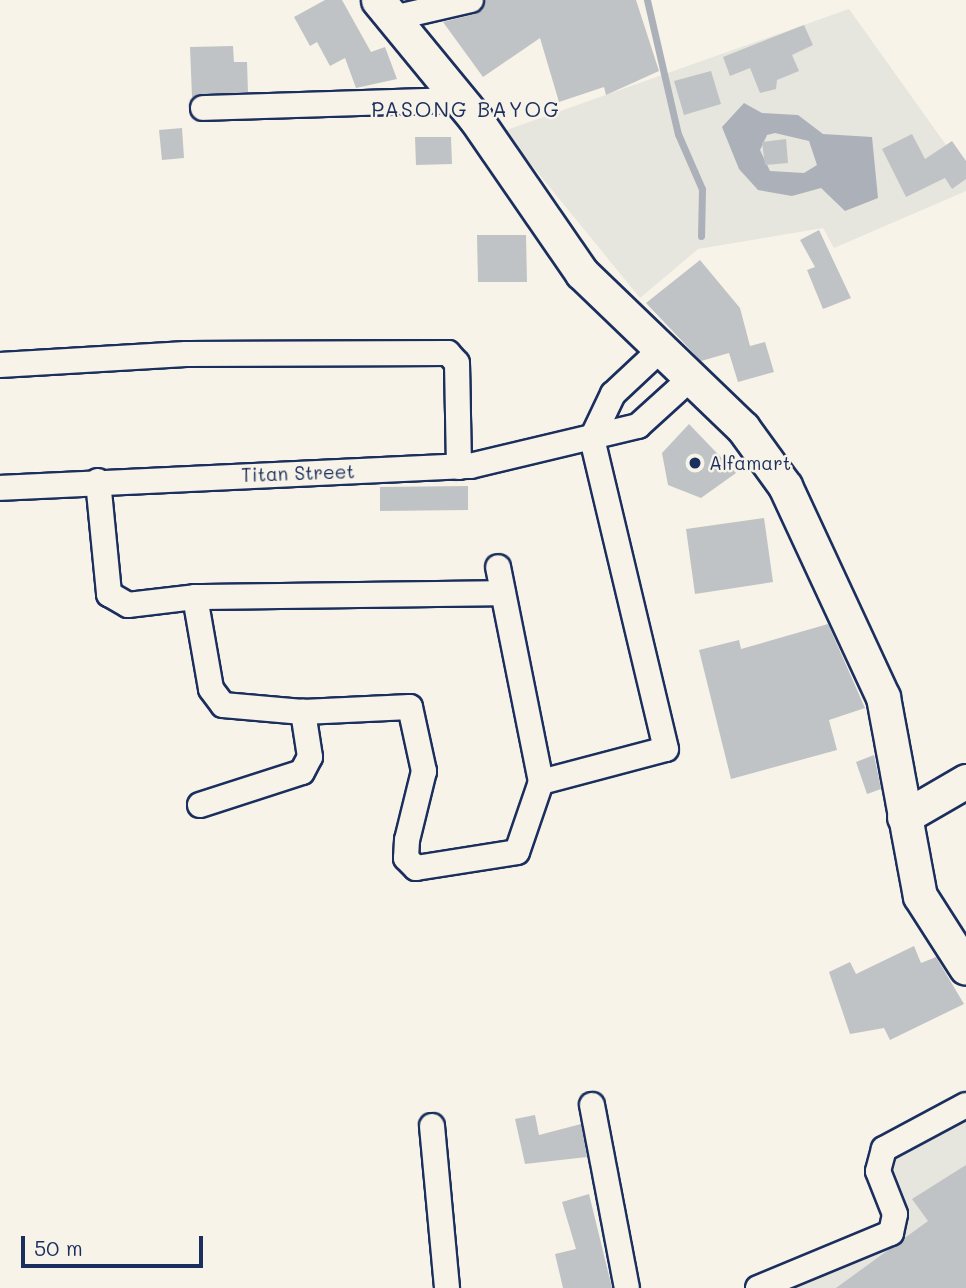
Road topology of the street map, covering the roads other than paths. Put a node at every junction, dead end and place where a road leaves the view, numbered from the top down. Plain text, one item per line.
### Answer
1 (471, 0) edge
2 (385, 9) edge
3 (460, 100) junction
4 (203, 108) dead end
5 (660, 350) junction
6 (0, 365) edge
7 (691, 378) junction
8 (592, 438) junction
9 (459, 467) junction
10 (98, 481) junction
11 (0, 488) edge
12 (498, 568) dead end
13 (503, 593) junction
14 (195, 597) junction
15 (303, 712) junction
16 (966, 781) edge
17 (541, 782) junction
18 (200, 805) dead end
19 (904, 817) junction
20 (966, 968) edge
21 (592, 1105) dead end
22 (966, 1105) edge
23 (432, 1126) dead end
24 (447, 1288) edge
25 (627, 1288) edge
26 (758, 1288) edge

1 - 2 street
2 - 3 street
3 - 4 street
3 - 5 street
5 - 7 street
5 - 8 street
6 - 9 street
7 - 8 street, Titan Street
7 - 19 street
8 - 9 street, Titan Street
8 - 17 street
9 - 10 street, Titan Street
10 - 11 street, Titan Street
10 - 14 street
12 - 13 street
13 - 14 street
13 - 17 street
14 - 15 street
15 - 17 street
15 - 18 street
16 - 19 street
19 - 20 street
21 - 25 street
22 - 26 street
23 - 24 street

